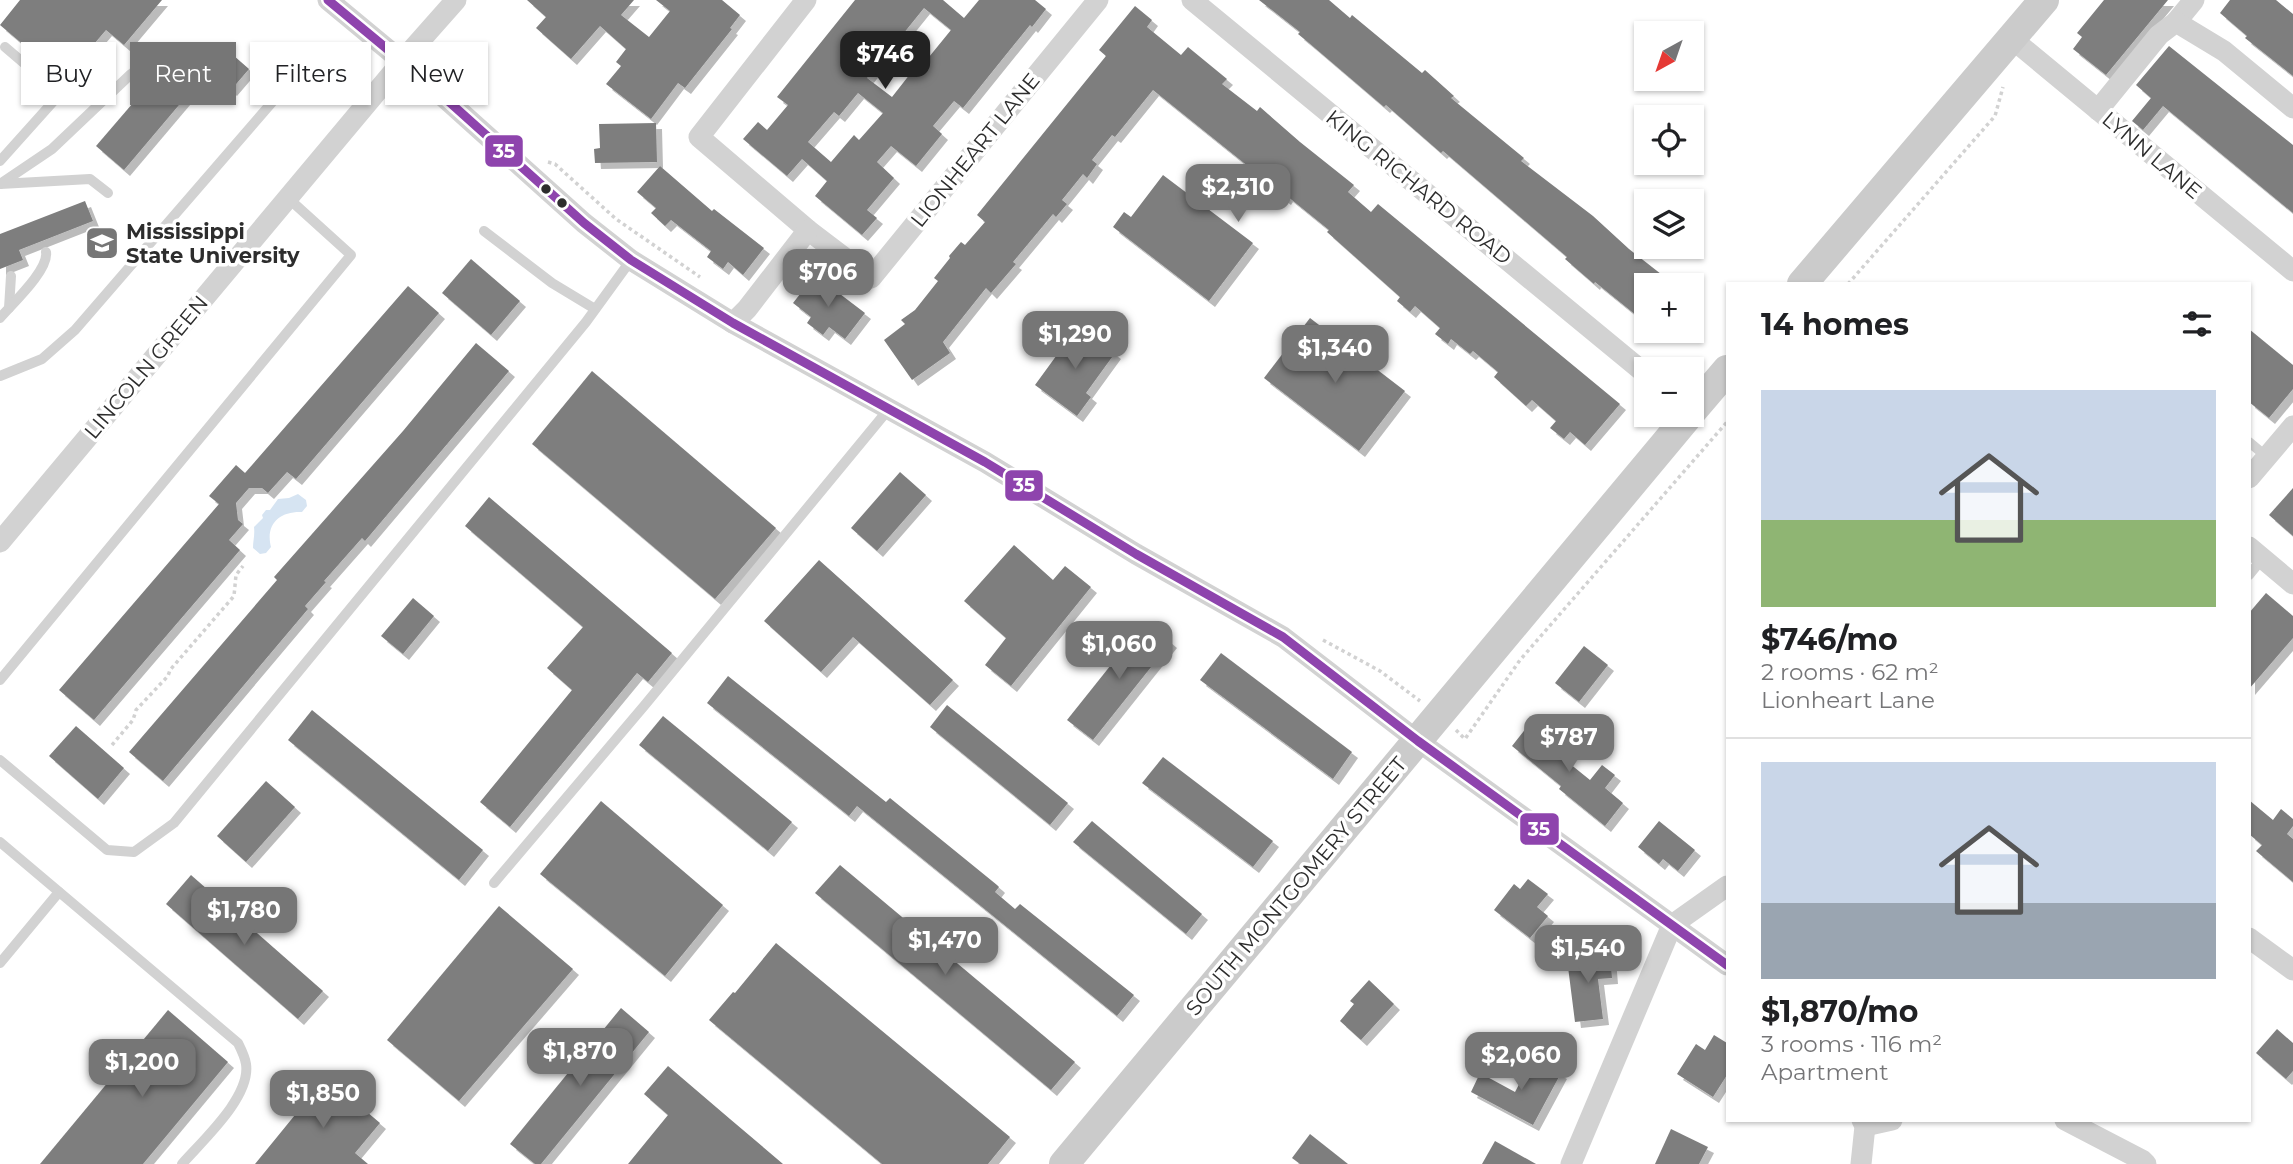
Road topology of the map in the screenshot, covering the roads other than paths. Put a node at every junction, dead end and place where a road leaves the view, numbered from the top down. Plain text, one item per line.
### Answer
1 (328, 0) edge
2 (456, 0) edge
3 (806, 0) edge
4 (1098, 0) edge
5 (1192, 0) edge
6 (2044, 0) edge
7 (2194, 0) edge
8 (2176, 22) junction
9 (2011, 38) junction
10 (420, 42) edge
11 (5, 47) dead end
12 (385, 49) edge
13 (130, 75) edge
14 (385, 83) edge
15 (269, 105) edge
16 (453, 105) edge
17 (2293, 108) edge
18 (2098, 110) junction
19 (0, 161) edge
20 (0, 184) edge
21 (108, 192) dead end
22 (288, 198) junction
23 (808, 230) junction
24 (484, 231) dead end
25 (46, 252) dead end
26 (631, 260) junction
27 (2293, 271) edge
28 (11, 276) dead end
29 (1803, 282) edge
30 (9, 308) junction
31 (595, 309) junction
32 (0, 318) edge
33 (733, 323) junction
34 (1634, 364) edge
35 (1726, 371) edge
36 (0, 376) edge
37 (1704, 397) edge
38 (888, 410) junction
39 (2293, 426) edge
40 (1679, 427) edge
41 (2251, 444) edge
42 (2267, 457) junction
43 (2251, 476) edge
44 (0, 542) edge
45 (2253, 561) edge
46 (2293, 584) edge
47 (0, 680) edge
48 (1418, 741) junction
49 (0, 760) edge
50 (0, 842) edge
51 (494, 883) dead end
52 (1726, 887) edge
53 (59, 892) junction
54 (1672, 925) junction
55 (2251, 939) edge
56 (0, 963) edge
57 (1726, 964) edge
58 (2293, 970) edge
59 (2069, 1122) edge
60 (1864, 1123) edge
61 (182, 1164) edge
62 (1064, 1164) edge
63 (1571, 1164) edge
64 (1861, 1164) edge
65 (2146, 1164) edge

1 - 12 street
2 - 10 street, LINCOLN GREEN
3 - 23 street
4 - 23 street, LIONHEART LANE
5 - 34 street, KING RICHARD ROAD
6 - 9 street
7 - 8 street
8 - 17 street
8 - 18 street
9 - 18 street, LYNN LANE
9 - 29 street
11 - 19 lane
13 - 20 lane
14 - 22 street, LINCOLN GREEN
15 - 36 lane
16 - 26 street
18 - 27 street, LYNN LANE
20 - 21 lane
22 - 44 street, LINCOLN GREEN
22 - 47 lane
23 - 33 street
24 - 31 lane
25 - 30 lane
26 - 31 lane
26 - 33 street
28 - 30 lane
30 - 32 lane
31 - 49 lane
33 - 38 street
35 - 37 street, SOUTH MONTGOMERY STREET
38 - 48 street
38 - 51 lane
39 - 42 street
40 - 48 street, SOUTH MONTGOMERY STREET
41 - 42 lane
42 - 43 street
45 - 46 street
48 - 54 street
48 - 62 street, SOUTH MONTGOMERY STREET
50 - 53 lane
52 - 54 street
53 - 56 lane
53 - 61 lane
54 - 57 street
54 - 63 street
55 - 58 street
59 - 65 street
60 - 64 street

